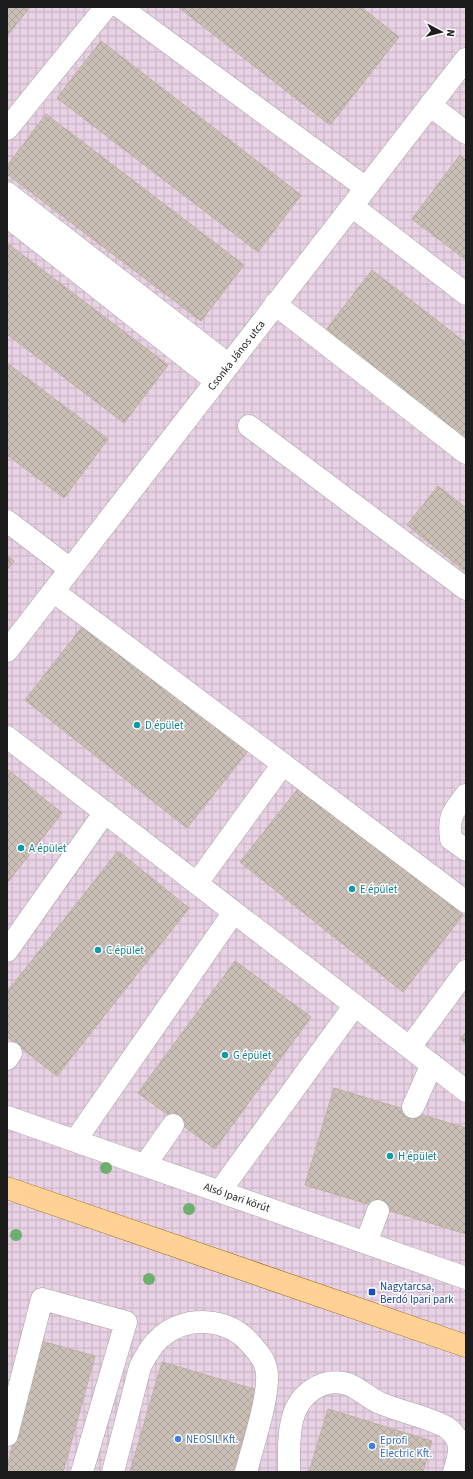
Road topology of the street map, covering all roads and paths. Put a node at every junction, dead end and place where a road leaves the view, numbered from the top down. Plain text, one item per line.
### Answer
1 (106, 7) edge
2 (120, 7) edge
3 (466, 59) edge
4 (430, 105) junction
5 (7, 128) edge
6 (466, 132) edge
7 (366, 188) junction
8 (7, 193) edge
9 (352, 206) junction
10 (7, 216) edge
11 (466, 294) edge
12 (275, 304) junction
13 (222, 373) junction
14 (249, 426) dead end
15 (466, 453) edge
16 (7, 521) edge
17 (70, 569) junction
18 (466, 589) edge
19 (53, 591) junction
20 (7, 651) edge
21 (7, 737) edge
22 (283, 764) junction
23 (466, 795) edge
24 (105, 812) junction
25 (466, 850) edge
26 (197, 883) junction
27 (466, 902) edge
28 (234, 912) junction
29 (8, 948) edge
30 (466, 971) edge
31 (355, 1005) junction
32 (410, 1048) junction
33 (432, 1064) junction
34 (466, 1091) edge
35 (413, 1107) dead end
36 (7, 1117) edge
37 (174, 1125) dead end
38 (75, 1141) junction
39 (145, 1165) junction
40 (7, 1188) edge
41 (220, 1191) junction
42 (378, 1210) dead end
43 (366, 1243) junction
44 (466, 1278) edge
45 (466, 1346) edge
46 (7, 1435) edge
47 (82, 1472) edge
48 (113, 1472) edge
49 (246, 1472) edge
50 (289, 1472) edge
51 (454, 1472) edge

1 - 5 street
2 - 7 street
3 - 4 street, Csonka János utca
4 - 6 street
4 - 7 street, Csonka János utca
7 - 9 street, Csonka János utca
8 - 13 street
9 - 11 street
9 - 12 street, Csonka János utca
10 - 13 street
12 - 13 street, Csonka János utca
12 - 15 street
13 - 17 street, Csonka János utca
14 - 18 street
16 - 17 street
17 - 19 street, Csonka János utca
19 - 20 street, Csonka János utca
19 - 22 street
21 - 24 street
22 - 26 street
22 - 27 street
23 - 25 street
24 - 26 street
24 - 29 street
26 - 28 street
28 - 31 street
28 - 38 street
30 - 32 street
31 - 32 street
31 - 41 street
32 - 33 street
33 - 34 street
33 - 35 street
36 - 38 street, Alsó Ipari körút
37 - 39 street
38 - 39 street, Alsó Ipari körút
39 - 41 street, Alsó Ipari körút
40 - 45 main road
41 - 43 street, Alsó Ipari körút
42 - 43 street
43 - 44 street, Alsó Ipari körút
46 - 47 street
48 - 49 street
50 - 51 street

